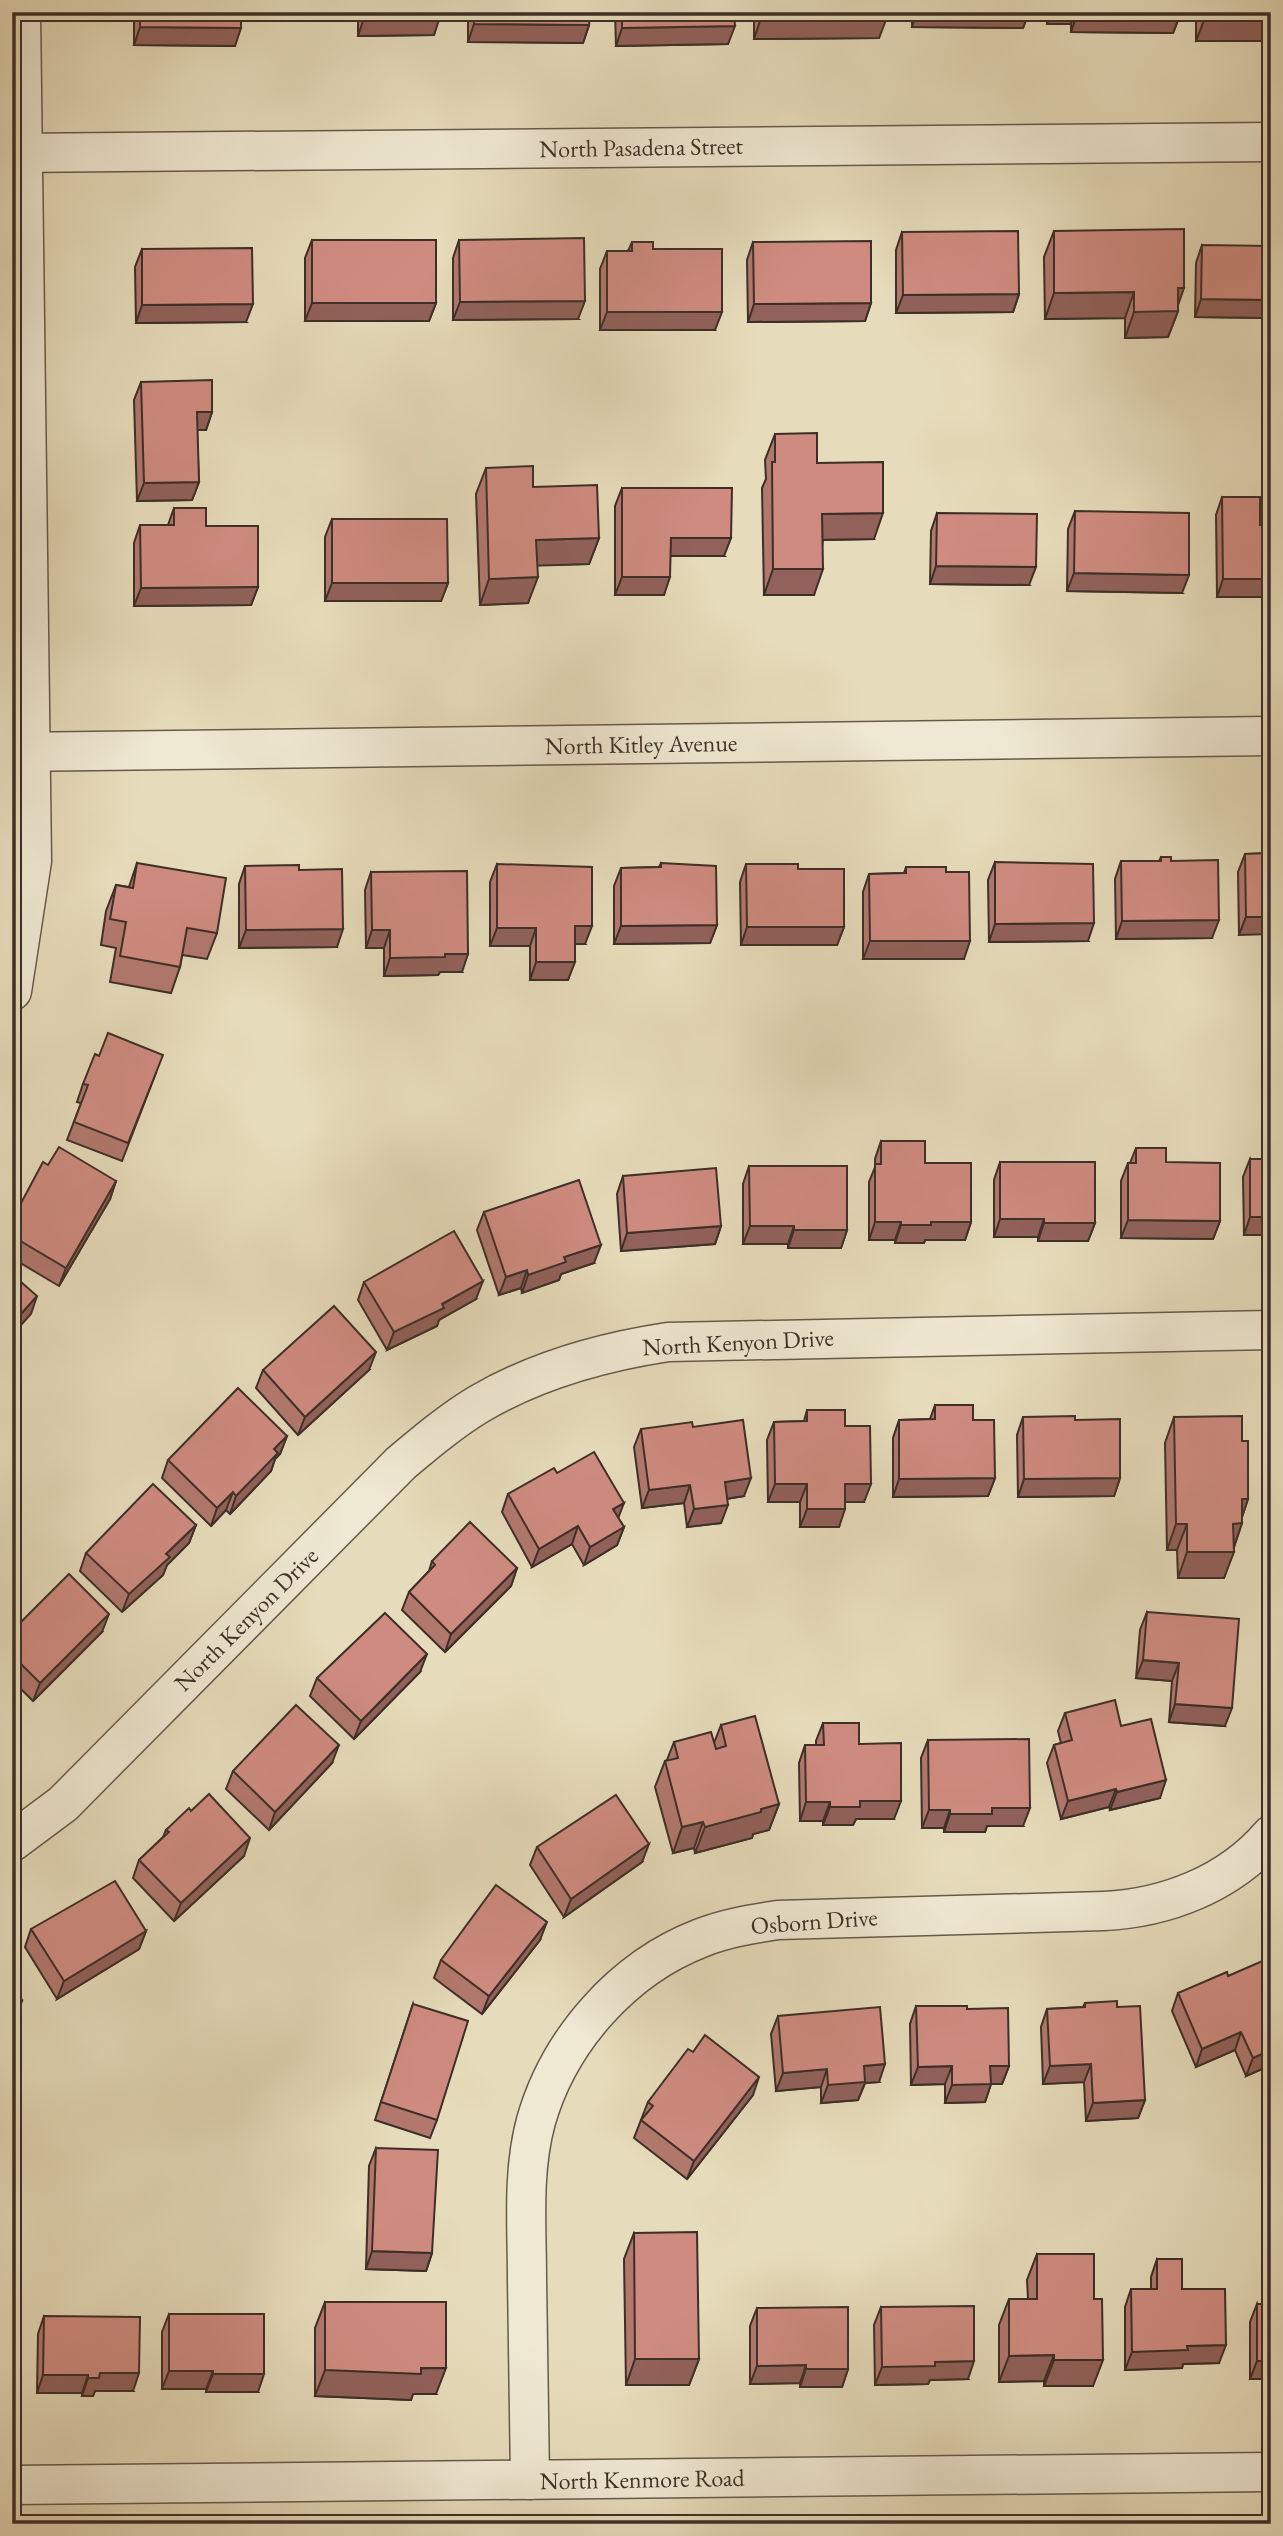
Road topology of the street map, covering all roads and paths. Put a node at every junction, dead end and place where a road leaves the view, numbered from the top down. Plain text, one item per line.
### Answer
1 (21, 12) edge
2 (1271, 142) edge
3 (18, 153) edge
4 (1271, 736) edge
5 (21, 752) edge
6 (12, 991) edge
7 (1271, 1330) edge
8 (1271, 1835) edge
9 (12, 1842) edge
10 (1271, 2472) edge
11 (530, 2480) junction
12 (12, 2485) edge

1 - 3 street
2 - 3 street, North Pasadena Street
3 - 5 street
4 - 5 street, North Kitley Avenue
5 - 6 street
7 - 9 street, North Kenyon Drive
8 - 11 street, Osborn Drive
10 - 11 street, North Kenmore Road
11 - 12 street, North Kenmore Road

